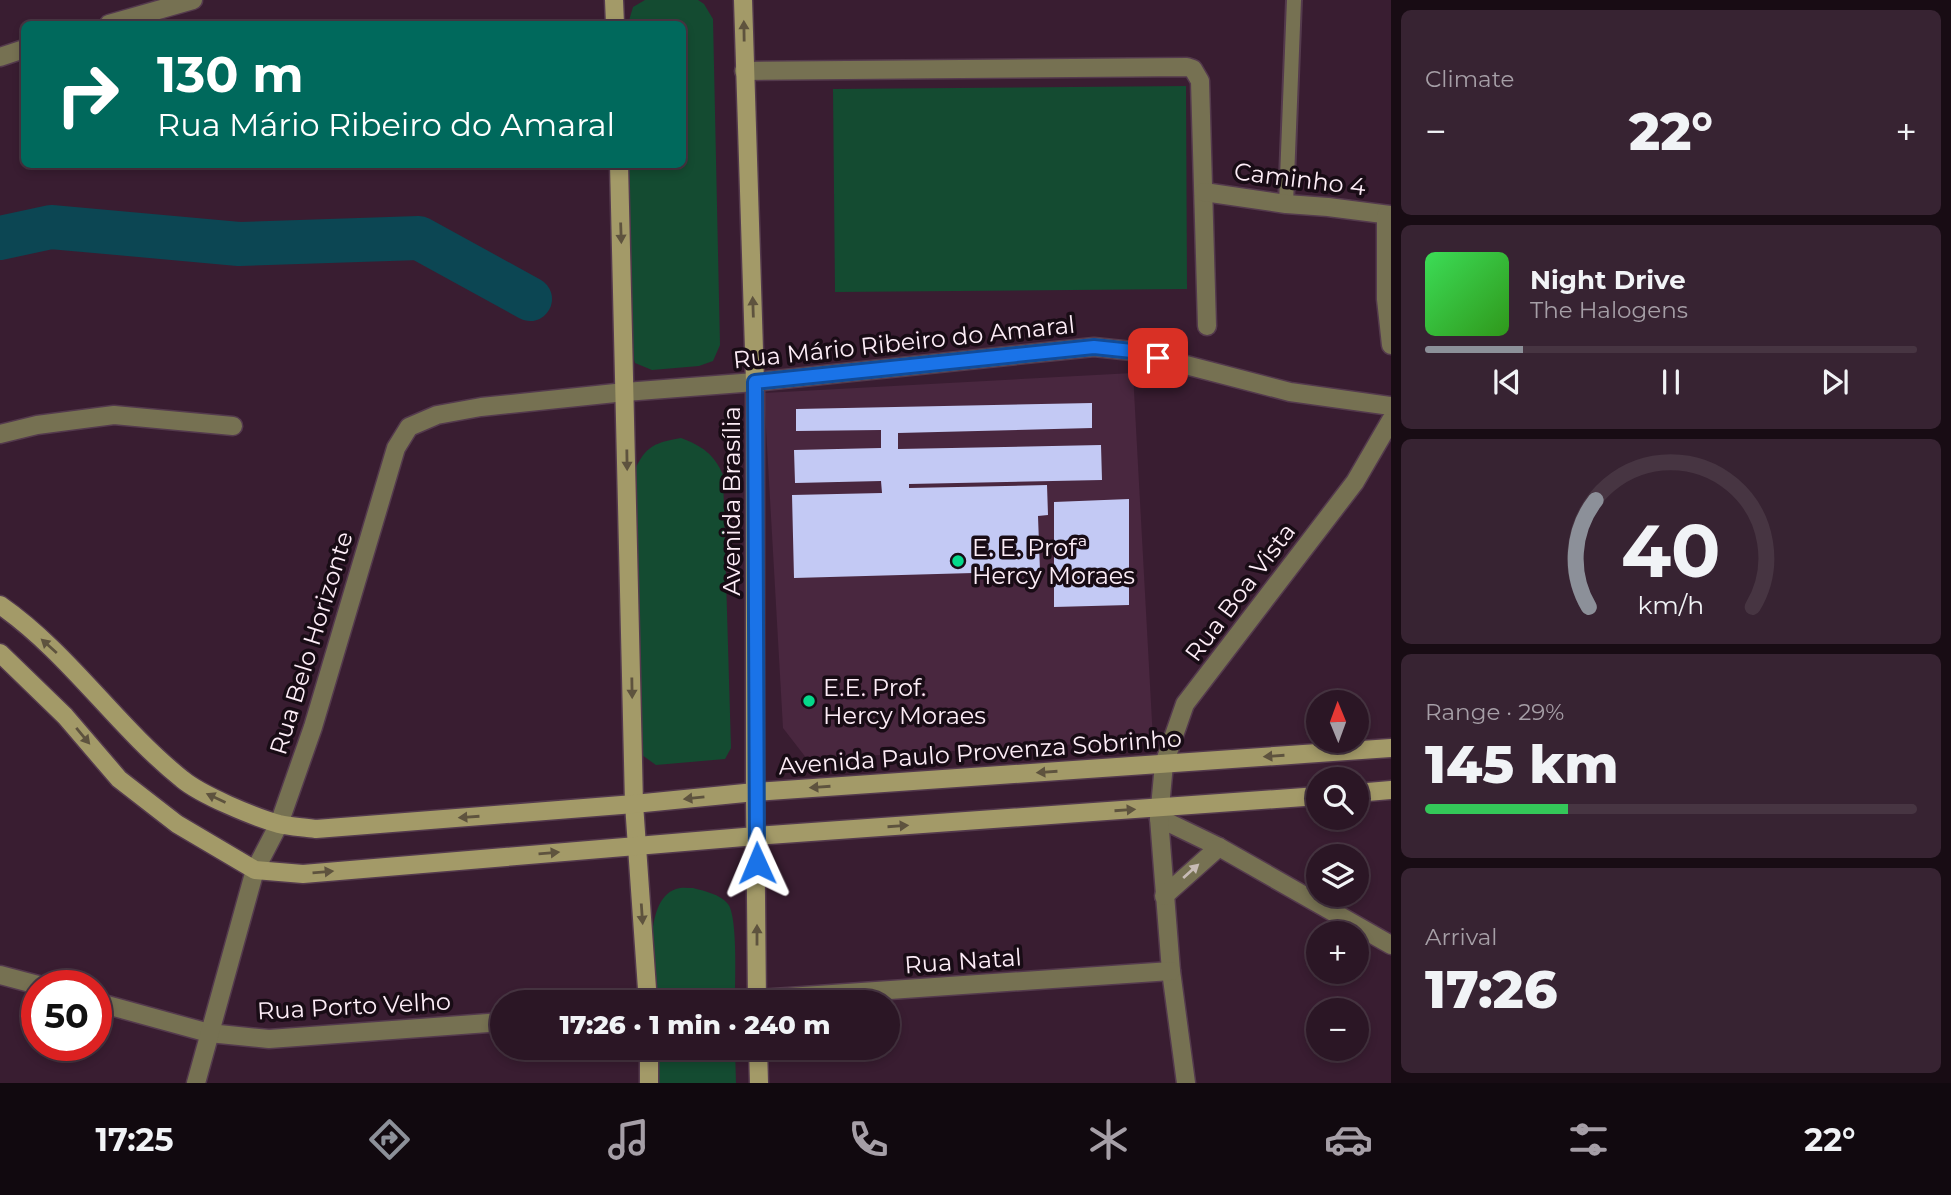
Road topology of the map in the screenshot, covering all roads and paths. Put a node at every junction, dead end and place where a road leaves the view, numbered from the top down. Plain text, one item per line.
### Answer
1 (193, 0) edge
2 (614, 0) edge
3 (744, 0) edge
4 (1294, 0) edge
5 (120, 21) edge
6 (615, 21) edge
7 (21, 51) edge
8 (0, 57) edge
9 (744, 71) junction
10 (619, 168) edge
11 (1204, 192) junction
12 (1286, 204) junction
13 (1388, 215) edge
14 (1207, 326) dead end
15 (1391, 345) edge
16 (755, 382) junction
17 (625, 392) junction
18 (1391, 406) edge
19 (1391, 420) edge
20 (233, 426) dead end
21 (0, 434) edge
22 (0, 605) edge
23 (0, 653) edge
24 (1391, 748) edge
25 (1164, 764) junction
26 (1391, 790) edge
27 (755, 792) junction
28 (1369, 792) edge
29 (1306, 797) edge
30 (634, 804) junction
31 (1159, 813) junction
32 (279, 824) junction
33 (756, 836) junction
34 (637, 846) junction
35 (1219, 847) junction
36 (255, 870) junction
37 (1164, 896) junction
38 (1391, 946) edge
39 (1171, 971) junction
40 (0, 975) edge
41 (21, 981) edge
42 (647, 990) edge
43 (757, 990) edge
44 (900, 991) edge
45 (112, 1006) edge
46 (490, 1023) edge
47 (209, 1033) junction
48 (649, 1060) edge
49 (758, 1060) edge
50 (196, 1083) edge
51 (649, 1083) edge
52 (759, 1083) edge
53 (1186, 1083) edge

1 - 5 street
2 - 6 main road
9 -> 3 main road, Avenida Brasília
4 - 12 lane
7 - 8 street
9 - 11 street
16 -> 9 main road, Avenida Brasília
10 -> 17 main road
11 - 12 street, Caminho 4
11 - 14 street
12 - 13 street, Caminho 4
13 - 15 street
16 - 17 street, Rua Mário Ribeiro do Amaral
16 - 18 street, Rua Mário Ribeiro do Amaral
16 - 27 main road, Avenida Brasília
17 -> 30 main road
17 - 32 street, Rua Belo Horizonte
19 - 25 street, Rua Boa Vista
20 - 21 street
32 -> 22 main road, Avenida Paulo Provenza Sobrinho
23 -> 36 main road
24 -> 25 main road, Avenida Paulo Provenza Sobrinho
25 -> 27 main road, Avenida Paulo Provenza Sobrinho
25 - 31 street, Rua Boa Vista
26 - 28 main road
27 -> 30 main road, Avenida Paulo Provenza Sobrinho
27 - 33 main road, Avenida Brasília
29 - 31 main road
30 -> 32 main road, Avenida Paulo Provenza Sobrinho
30 - 34 main road
33 -> 31 main road
31 - 35 street
31 - 37 street, Rua Boa Vista
32 - 36 street, Rua Belo Horizonte
33 - 34 main road
43 -> 33 main road, Avenida Brasília
36 -> 34 main road
34 -> 42 main road
37 -> 35 street
35 - 38 street
36 - 47 street, Rua Belo Horizonte
37 - 39 street, Rua Boa Vista
39 - 44 street, Rua Natal
39 - 53 street, Rua Boa Vista
40 - 41 street
45 - 47 street, Rua Porto Velho
46 - 47 street, Rua Porto Velho
47 - 50 street, Rua Belo Horizonte
48 - 51 main road
49 - 52 main road

